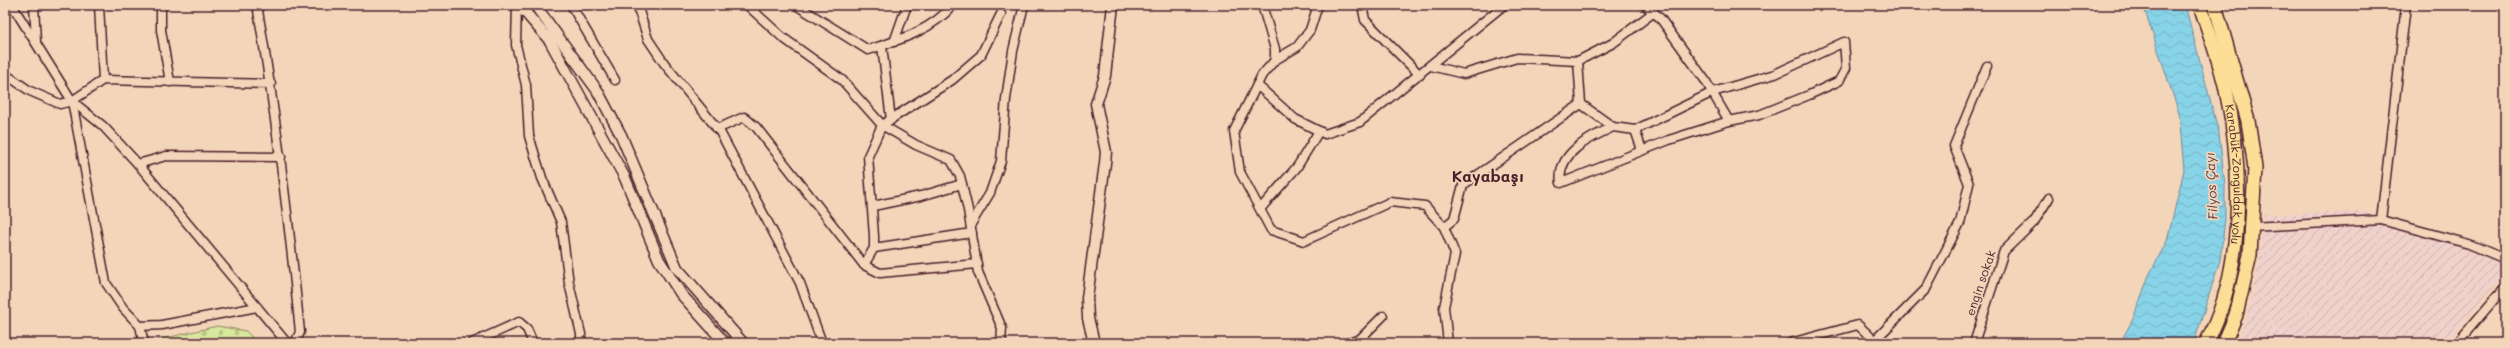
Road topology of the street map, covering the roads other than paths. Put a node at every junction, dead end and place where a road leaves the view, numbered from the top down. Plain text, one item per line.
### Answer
1 (12, 5) edge
2 (34, 5) edge
3 (99, 5) edge
4 (161, 5) edge
5 (257, 5) edge
6 (518, 5) edge
7 (535, 5) edge
8 (571, 5) edge
9 (637, 5) edge
10 (747, 5) edge
11 (796, 5) edge
12 (907, 5) edge
13 (953, 5) edge
14 (1024, 5) edge
15 (1113, 5) edge
16 (1262, 5) edge
17 (1318, 5) edge
18 (1362, 5) edge
19 (1504, 5) edge
20 (1645, 5) edge
21 (2200, 5) edge
22 (2215, 5) edge
23 (2406, 5) edge
24 (1654, 12) junction
25 (1001, 14) dead end
26 (894, 42) junction
27 (36, 43) junction
28 (882, 46) junction
29 (1275, 60) junction
30 (1578, 62) junction
31 (1431, 66) junction
32 (1988, 66) dead end
33 (5, 74) edge
34 (1420, 75) junction
35 (103, 80) junction
36 (615, 80) dead end
37 (170, 82) junction
38 (271, 84) junction
39 (1257, 85) junction
40 (1713, 92) junction
41 (72, 101) junction
42 (1581, 104) junction
43 (891, 120) junction
44 (1729, 121) junction
45 (882, 125) junction
46 (1613, 128) junction
47 (717, 129) junction
48 (1635, 130) junction
49 (1319, 131) junction
50 (1642, 150) junction
51 (281, 157) junction
52 (138, 164) junction
53 (962, 184) junction
54 (2049, 198) dead end
55 (872, 206) junction
56 (1261, 208) junction
57 (2381, 220) junction
58 (970, 224) junction
59 (1444, 227) junction
60 (2251, 227) junction
61 (972, 233) junction
62 (874, 248) junction
63 (2505, 259) edge
64 (977, 264) junction
65 (864, 265) junction
66 (2505, 287) edge
67 (257, 307) junction
68 (1383, 316) dead end
69 (140, 326) junction
70 (1361, 341) edge
71 (1874, 342) edge
72 (144, 343) edge
73 (288, 343) edge
74 (295, 343) edge
75 (472, 343) edge
76 (533, 343) edge
77 (581, 343) edge
78 (725, 343) edge
79 (743, 343) edge
80 (822, 343) edge
81 (1001, 343) edge
82 (1094, 343) edge
83 (1350, 343) edge
84 (1448, 343) edge
85 (1790, 343) edge
86 (1974, 343) edge
87 (2206, 343) edge
88 (2224, 343) edge
89 (2457, 343) edge

1 - 27 street
2 - 27 street
3 - 35 street
4 - 37 street
5 - 38 street
6 - 77 street
6 - 78 street
7 - 79 street
8 - 36 street
9 - 47 street
10 - 45 street
11 - 28 street
12 - 26 street
13 - 26 street
14 - 58 street
15 - 82 street
16 - 29 street
17 - 29 street
18 - 34 street
19 - 31 street
20 - 24 street
21 - 87 highway, Karabük-Zonguldak yolu
22 - 60 highway, Karabük-Zonguldak yolu
23 - 57 street
24 - 30 street
24 - 40 street
25 - 43 street
26 - 28 street
27 - 41 street
28 - 43 street
29 - 39 street
30 - 31 street
30 - 42 street
31 - 34 street
32 - 71 street
33 - 41 street
34 - 49 street
35 - 37 street
35 - 41 street
37 - 38 street
38 - 51 street
39 - 49 street
39 - 56 street
40 - 44 street
40 - 44 street
40 - 48 street
41 - 52 street
41 - 69 street
42 - 46 street
42 - 59 street
43 - 45 street
44 - 50 street
45 - 53 street
45 - 55 street
46 - 48 street
46 - 50 street
47 - 65 street
47 - 80 street
48 - 50 street
49 - 56 street
51 - 52 street
51 - 74 street
52 - 67 street
53 - 55 street
53 - 58 street
54 - 86 street, engin sokak
55 - 62 street
56 - 59 street
57 - 60 street
57 - 63 street
58 - 61 street
59 - 84 street
60 - 88 highway, Karabük-Zonguldak yolu
61 - 62 street
61 - 64 street
62 - 65 street
64 - 65 street
64 - 81 street
66 - 89 street
67 - 69 street
67 - 73 street
68 - 70 street
69 - 72 street
70 - 83 street
71 - 85 street
75 - 76 street

